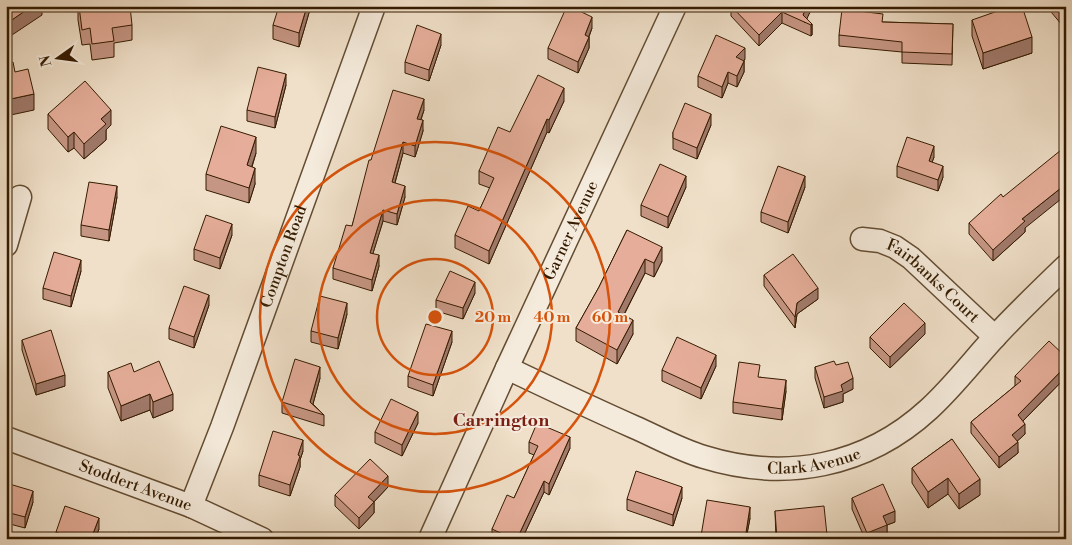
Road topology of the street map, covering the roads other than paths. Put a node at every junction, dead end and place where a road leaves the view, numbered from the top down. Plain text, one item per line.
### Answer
1 (374, 6) edge
2 (675, 6) edge
3 (20, 197) dead end
4 (862, 239) dead end
5 (6, 245) edge
6 (1066, 266) edge
7 (995, 337) junction
8 (507, 368) junction
9 (6, 438) edge
10 (191, 506) junction
11 (262, 539) edge
12 (430, 539) edge

1 - 10 street, Compton Road
2 - 8 street, Garner Avenue
3 - 5 street
4 - 7 street, Fairbanks Court
6 - 7 street, Clark Avenue
7 - 8 street, Clark Avenue
8 - 12 street, Garner Avenue
9 - 10 street, Stoddert Avenue
10 - 11 street, Stoddert Avenue

